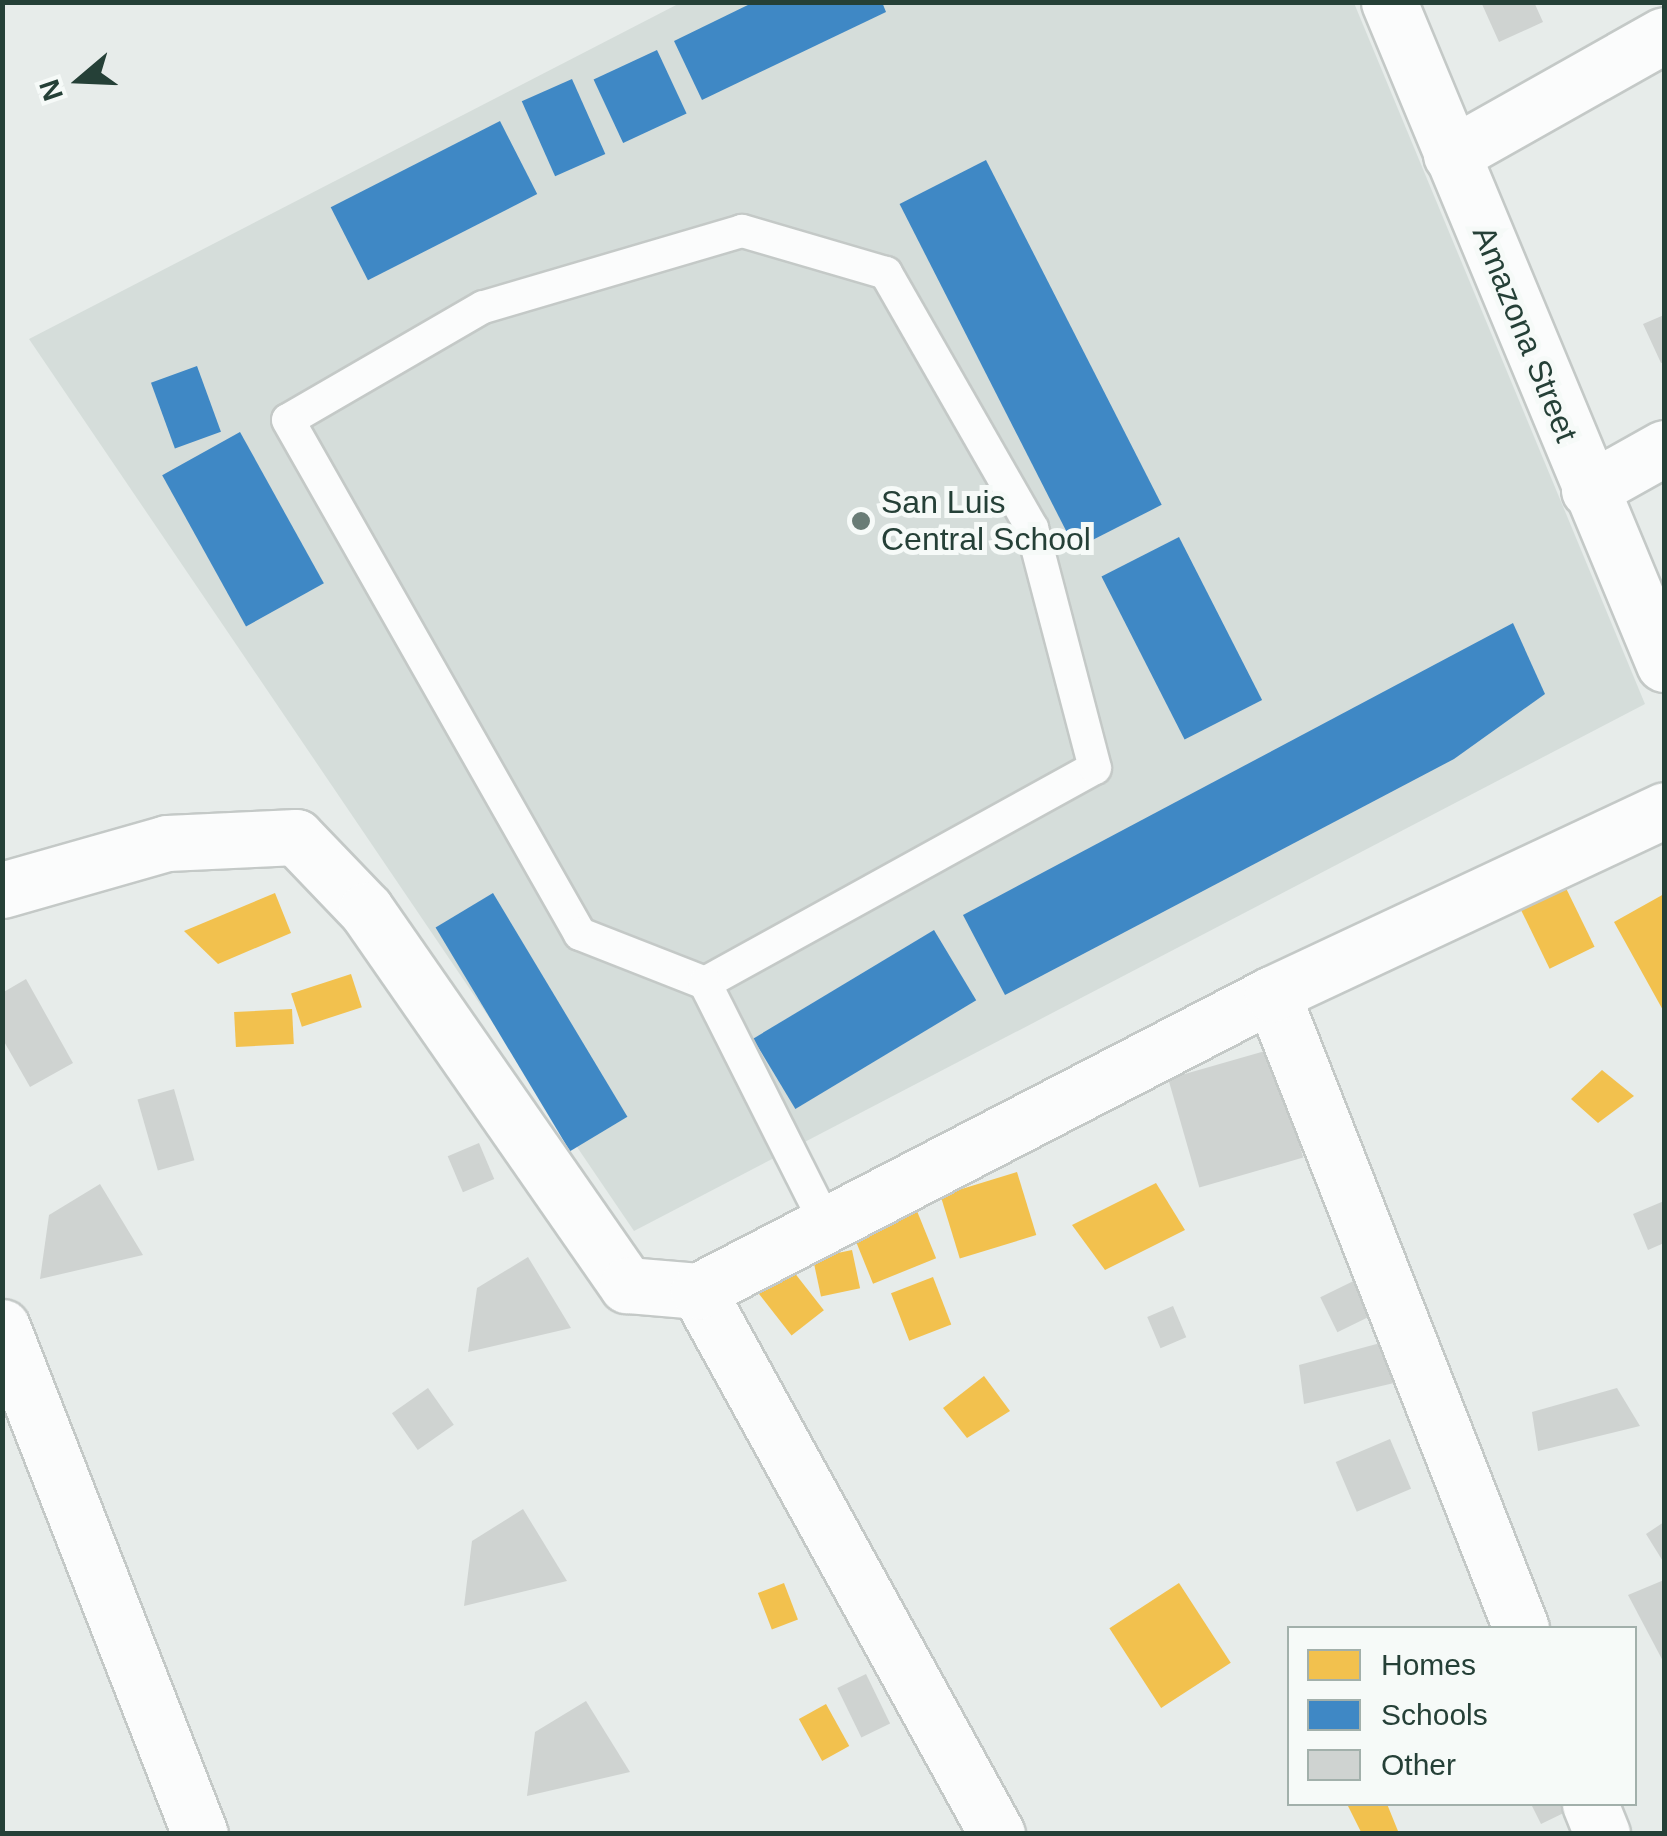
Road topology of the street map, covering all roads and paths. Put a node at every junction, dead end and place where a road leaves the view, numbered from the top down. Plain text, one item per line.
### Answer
1 (1389, 2) edge
2 (1664, 36) edge
3 (1451, 155) junction
4 (1664, 448) edge
5 (1589, 490) junction
6 (1664, 664) edge
7 (1664, 810) edge
8 (2, 890) edge
9 (705, 983) junction
10 (1272, 994) junction
11 (826, 1226) junction
12 (698, 1291) junction
13 (2, 1326) edge
14 (1520, 1626) edge
15 (1591, 1806) edge
16 (200, 1834) edge
17 (997, 1834) edge
18 (1602, 1834) edge

1 - 3 street, Amazona Street
2 - 3 street
3 - 5 street, Amazona Street
4 - 5 street
5 - 6 street, Amazona Street
7 - 10 street
8 - 12 street
9 - 9 lane
9 - 11 lane
10 - 11 street
10 - 14 street
11 - 12 street
12 - 17 street
13 - 16 street
15 - 18 street

